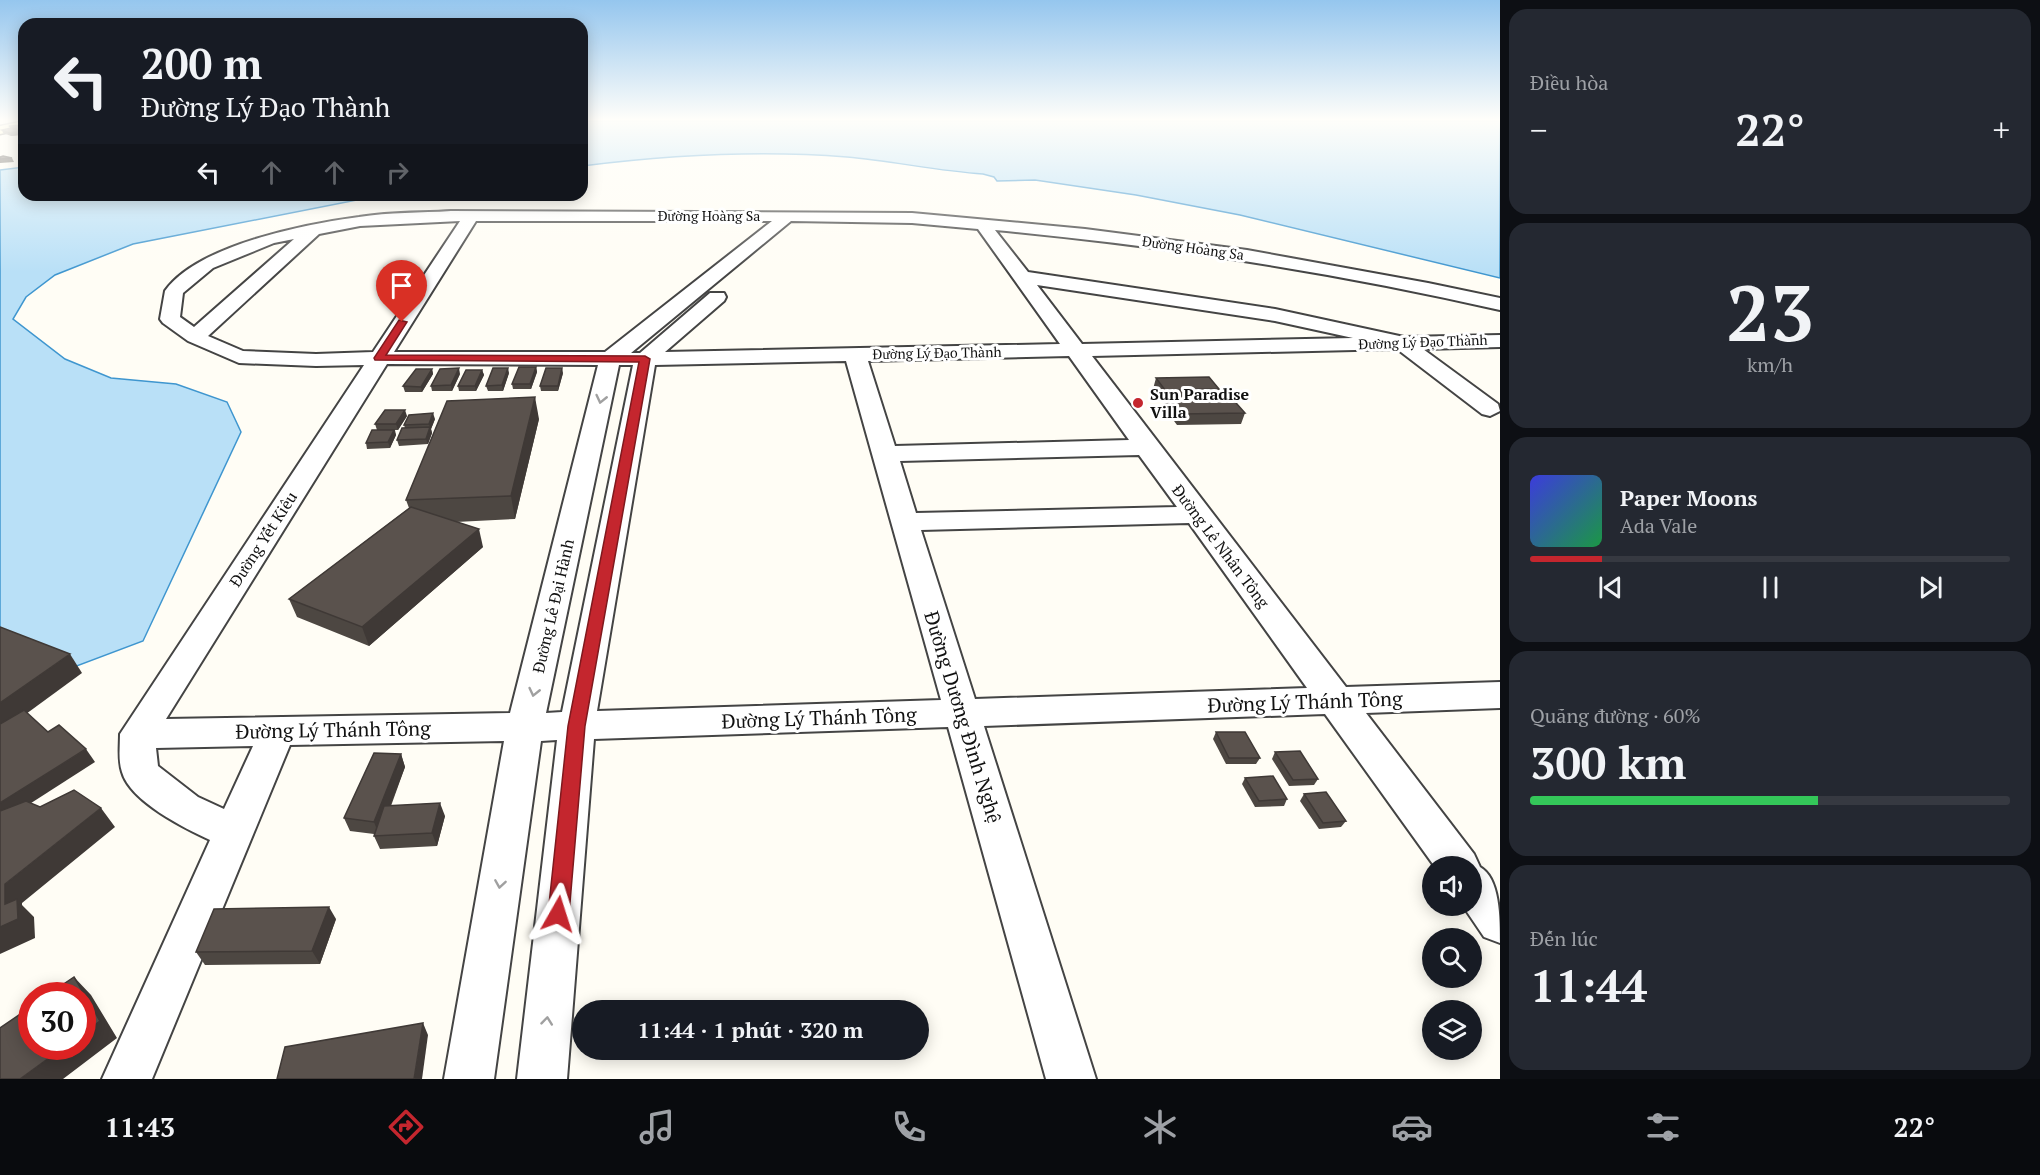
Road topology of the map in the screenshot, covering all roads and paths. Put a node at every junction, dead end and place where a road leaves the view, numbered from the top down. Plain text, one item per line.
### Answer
1 (471, 216) junction
2 (799, 216) junction
3 (983, 225) junction
4 (316, 228) junction
5 (1022, 277) junction
6 (1500, 304) edge
7 (1499, 333) edge
8 (195, 337) junction
9 (1400, 342) junction
10 (1077, 351) junction
11 (855, 354) junction
12 (379, 358) junction
13 (610, 359) junction
14 (645, 359) junction
15 (1490, 409) dead end
16 (1148, 447) junction
17 (885, 454) junction
18 (1198, 515) junction
19 (905, 522) junction
20 (1500, 695) edge
21 (1335, 700) junction
22 (962, 714) junction
23 (577, 726) junction
24 (525, 727) junction
25 (278, 731) junction
26 (138, 734) junction
27 (234, 832) junction
28 (1451, 856) edge
29 (1482, 898) edge
30 (1500, 922) edge
31 (128, 1079) edge
32 (468, 1079) edge
33 (542, 1079) edge
34 (1071, 1079) edge

1 - 2 street, Đường Hoàng Sa
1 - 4 street, Đường Hoàng Sa
1 - 12 street, Đường Yết Kiêu
2 - 3 street, Đường Hoàng Sa
2 - 13 street
2 - 14 street
3 - 5 street, Đường Lê Nhân Tông
3 - 6 street, Đường Hoàng Sa
4 - 8 street
4 - 8 street, Đường Hoàng Sa
5 - 9 street
5 - 10 street, Đường Lê Nhân Tông
7 - 9 street, Đường Lý Đạo Thành
8 - 12 street, Đường Hoàng Sa
9 - 10 street, Đường Lý Đạo Thành
9 - 15 street
10 - 11 street, Đường Lý Đạo Thành
10 - 16 street, Đường Lê Nhân Tông
11 - 14 street, Đường Lý Đạo Thành
11 - 17 street, Đường Dương Đình Nghệ
12 - 13 street, Đường Lý Đạo Thành
12 - 26 street, Đường Yết Kiêu
13 - 14 street, Đường Lý Đạo Thành
13 -> 24 street, Đường Lê Đại Hành
14 - 23 street
16 - 17 street
16 - 18 street, Đường Lê Nhân Tông
17 - 19 street, Đường Dương Đình Nghệ
18 - 19 street
18 - 21 street, Đường Lê Nhân Tông
19 - 22 street, Đường Dương Đình Nghệ
20 - 21 street, Đường Lý Thánh Tông
21 - 22 street, Đường Lý Thánh Tông
21 - 28 street, Đường Lê Nhân Tông
22 - 23 street, Đường Lý Thánh Tông
22 - 34 street, Đường Dương Đình Nghệ
23 - 24 street, Đường Lý Thánh Tông
33 -> 23 street
24 - 25 street, Đường Lý Thánh Tông
24 -> 32 street, Đường Lê Đại Hành
25 - 26 street, Đường Lý Thánh Tông
25 - 27 street
26 - 27 street
27 - 31 street
29 - 30 street

